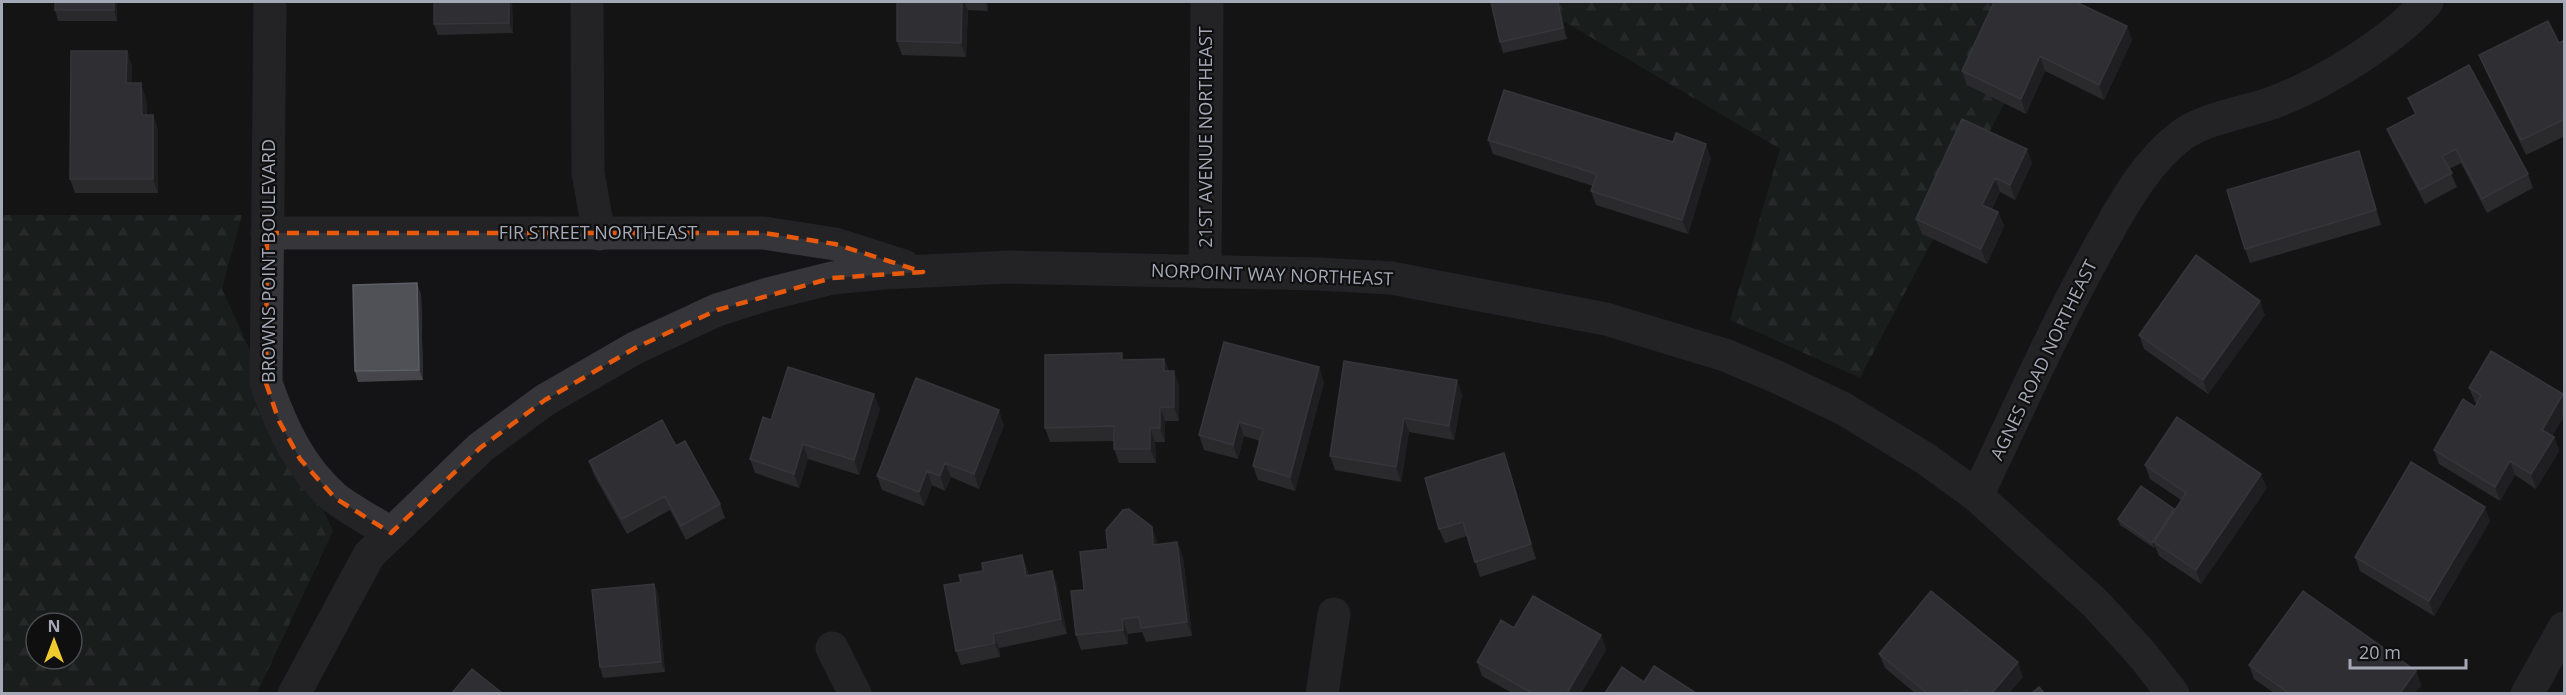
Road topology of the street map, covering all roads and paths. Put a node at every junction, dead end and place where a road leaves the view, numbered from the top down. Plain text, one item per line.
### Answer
1 (270, 2) edge
2 (588, 2) edge
3 (1207, 2) edge
4 (2427, 2) edge
5 (267, 233) junction
6 (599, 234) junction
7 (923, 272) junction
8 (1205, 272) junction
9 (1977, 496) junction
10 (391, 533) junction
11 (1334, 614) dead end
12 (2565, 628) edge
13 (832, 648) dead end
14 (294, 693) edge
15 (855, 693) edge
16 (1322, 693) edge
17 (2173, 693) edge
18 (2527, 693) edge

1 - 5 street, BROWNS POINT BOULEVARD
2 - 6 street
3 - 8 street, 21ST AVENUE NORTHEAST
4 - 9 street, AGNES ROAD NORTHEAST
5 - 6 street, FIR STREET NORTHEAST
5 - 10 street, BROWNS POINT BOULEVARD
6 - 7 street, FIR STREET NORTHEAST
7 - 8 street, NORPOINT WAY NORTHEAST
7 - 10 street, NORPOINT WAY NORTHEAST
8 - 9 street, NORPOINT WAY NORTHEAST
9 - 17 street, NORPOINT WAY NORTHEAST
10 - 14 street
11 - 16 street
12 - 18 street
13 - 15 street

